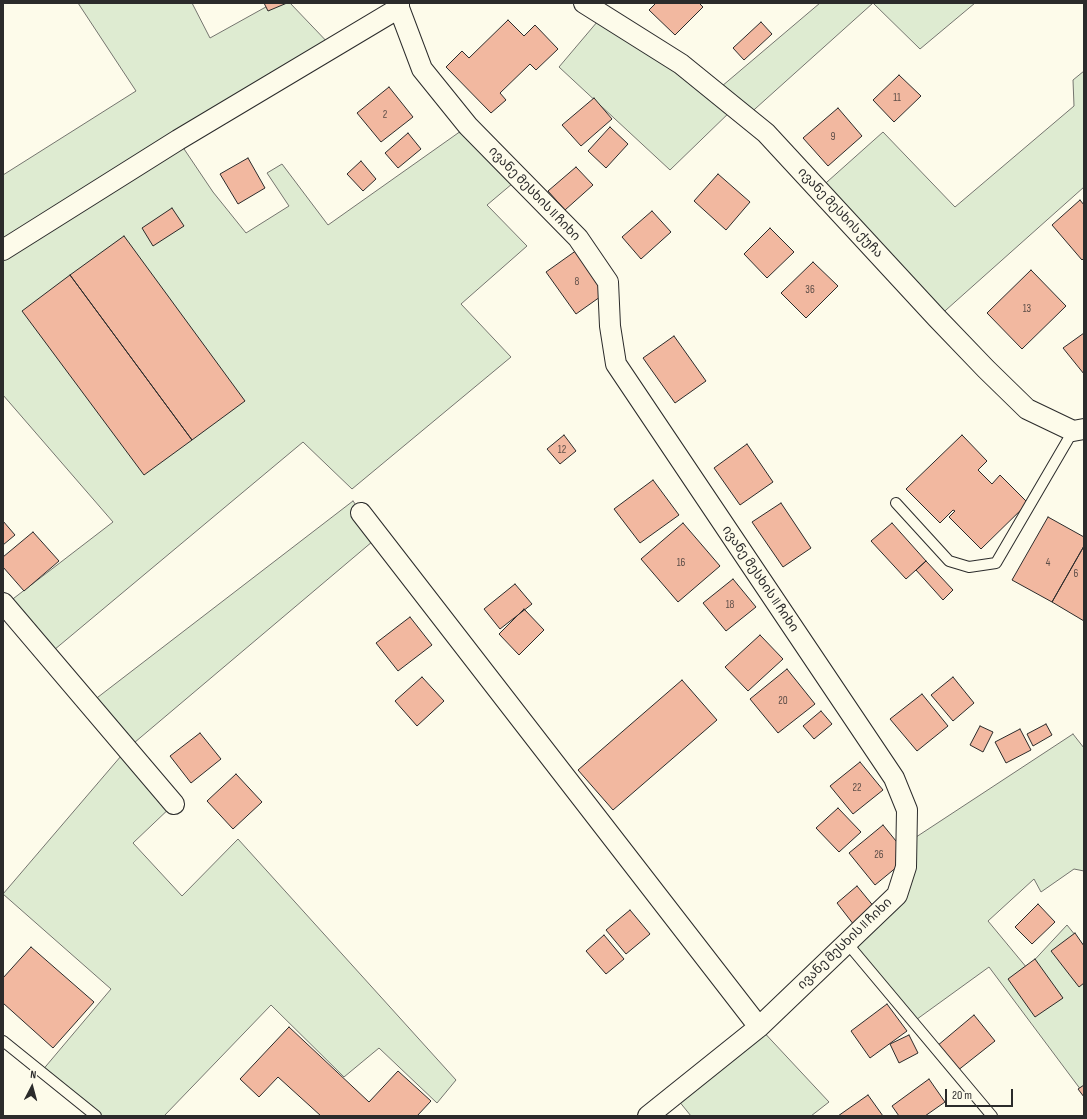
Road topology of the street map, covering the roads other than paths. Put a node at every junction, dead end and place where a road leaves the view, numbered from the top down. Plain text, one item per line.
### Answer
1 (584, 3) edge
2 (399, 6) edge
3 (609, 9) edge
4 (3, 250) edge
5 (1080, 434) edge
6 (896, 503) dead end
7 (361, 513) dead end
8 (3, 603) edge
9 (174, 804) dead end
10 (847, 943) junction
11 (759, 1027) junction
12 (3, 1041) edge
13 (96, 1116) edge
14 (648, 1116) edge
15 (992, 1116) edge

1 - 3 street, ივანე მესხის ქუჩა
2 - 4 street
2 - 10 street, ივანე მესხის II ჩიხი
3 - 5 street, ივანე მესხის ქუჩა
5 - 6 lane
7 - 11 street
8 - 9 street
10 - 11 street, ივანე მესხის II ჩიხი
10 - 15 lane
11 - 14 street, ივანე მესხის II ჩიხი
12 - 13 lane

